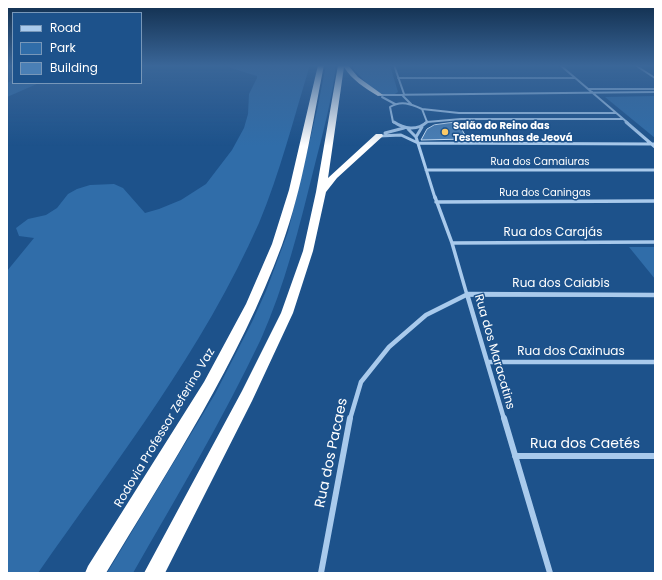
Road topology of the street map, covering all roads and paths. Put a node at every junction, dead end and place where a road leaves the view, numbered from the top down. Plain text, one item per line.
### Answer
1 (315, 92) edge
2 (335, 92) edge
3 (375, 92) edge
4 (403, 92) edge
5 (651, 92) edge
6 (592, 93) junction
7 (380, 95) junction
8 (404, 95) junction
9 (397, 102) junction
10 (411, 104) junction
11 (422, 110) junction
12 (459, 113) junction
13 (616, 113) junction
14 (461, 119) junction
15 (623, 119) junction
16 (427, 122) junction
17 (422, 126) junction
18 (406, 128) junction
19 (380, 136) junction
20 (416, 137) junction
21 (418, 143) junction
22 (650, 143) junction
23 (655, 144) edge
24 (655, 147) edge
25 (426, 170) junction
26 (655, 170) edge
27 (321, 192) junction
28 (655, 201) edge
29 (436, 202) junction
30 (655, 242) edge
31 (452, 243) junction
32 (468, 294) junction
33 (655, 295) edge
34 (487, 362) junction
35 (655, 362) edge
36 (514, 456) junction
37 (655, 456) edge
38 (94, 573) edge
39 (154, 573) edge
40 (321, 573) edge
41 (550, 573) edge

1 - 38 highway, Rodovia Professor Zeferino Vaz
2 - 27 highway
3 - 7 highway
4 - 8 street
5 - 6 street
6 - 8 street
6 - 13 street
7 - 8 street
7 - 9 street
8 - 9 street
8 - 10 street
9 - 10 street
9 - 18 street, Rua dos Maracatins
10 - 11 street
11 - 12 street
11 - 16 street
12 - 13 street
12 - 14 street
13 - 15 street
14 - 15 street
14 - 16 street
15 - 22 street
16 - 17 street
17 - 18 street
17 - 20 street
18 - 19 street
18 - 20 street, Rua dos Maracatins
19 - 21 street
19 - 27 highway
20 - 21 street, Rua dos Maracatins
21 - 22 street
21 - 25 street, Rua dos Maracatins
22 - 23 street
22 - 24 street
25 - 26 street, Rua dos Camaiuras
25 - 29 street, Rua dos Maracatins
27 - 39 highway
28 - 29 street, Rua dos Caningas
29 - 31 street, Rua dos Maracatins
30 - 31 street, Rua dos Carajás
31 - 32 street, Rua dos Maracatins
32 - 33 street, Rua dos Caiabis
32 - 34 street, Rua dos Maracatins
32 - 40 street, Rua dos Pacaes
34 - 35 street, Rua dos Caxinuas
34 - 36 street, Rua dos Maracatins
36 - 37 street, Rua dos Caetés
36 - 41 street, Rua dos Maracatins

